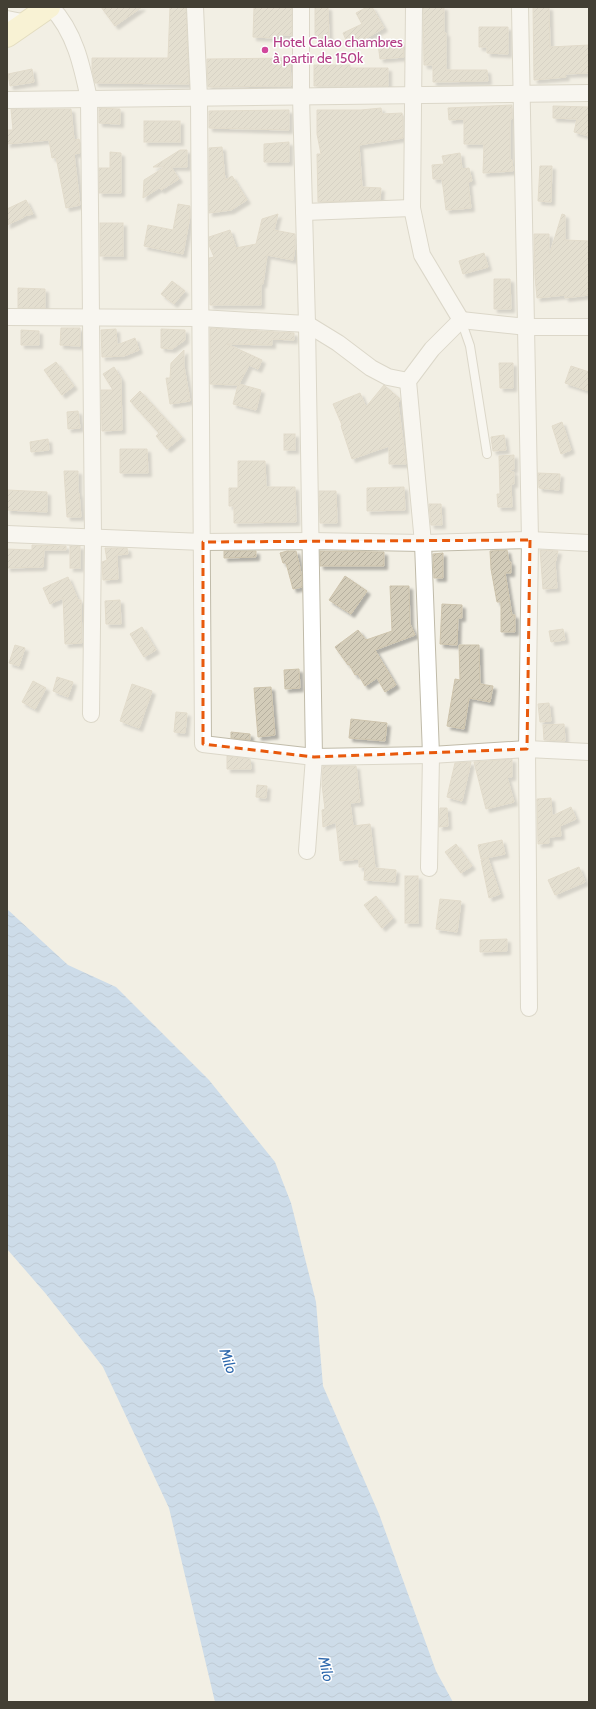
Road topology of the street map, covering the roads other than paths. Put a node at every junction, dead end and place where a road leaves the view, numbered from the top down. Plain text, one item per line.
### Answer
1 (50, 7) edge
2 (194, 7) edge
3 (301, 7) edge
4 (414, 7) edge
5 (520, 7) edge
6 (17, 21) edge
7 (7, 36) edge
8 (589, 93) edge
9 (522, 94) junction
10 (413, 95) junction
11 (301, 96) junction
12 (199, 98) junction
13 (89, 99) junction
14 (7, 100) edge
15 (412, 208) junction
16 (304, 212) junction
17 (7, 317) edge
18 (91, 318) junction
19 (200, 318) junction
20 (461, 320) junction
21 (307, 324) junction
22 (527, 327) junction
23 (589, 327) edge
24 (408, 381) junction
25 (487, 454) dead end
26 (7, 534) edge
27 (93, 537) junction
28 (530, 540) junction
29 (311, 541) junction
30 (203, 542) junction
31 (423, 543) junction
32 (589, 543) edge
33 (91, 714) dead end
34 (527, 749) junction
35 (589, 752) edge
36 (431, 755) junction
37 (314, 757) junction
38 (308, 851) dead end
39 (429, 868) dead end
40 (529, 1008) dead end

1 - 6 street
1 - 13 street
2 - 12 street
3 - 11 street
4 - 10 street
5 - 9 street
6 - 7 street
8 - 9 street
9 - 10 street
9 - 22 street
10 - 11 street
10 - 15 street
11 - 12 street
11 - 16 street
12 - 13 street
12 - 19 street
13 - 14 street
13 - 18 street
15 - 16 street
15 - 20 street
16 - 21 street
17 - 18 street
18 - 19 street
18 - 27 street
19 - 21 street
19 - 30 street
20 - 22 street
20 - 24 street
20 - 25 lane
21 - 24 street
21 - 29 street
22 - 23 street
22 - 28 street
24 - 31 street
26 - 27 street
27 - 30 street
27 - 33 street
28 - 31 street
28 - 32 street
28 - 34 street
29 - 30 street
29 - 31 street
29 - 37 street
30 - 37 street
31 - 36 street
34 - 35 street
34 - 36 street
34 - 40 street
36 - 37 street
36 - 39 street
37 - 38 street

